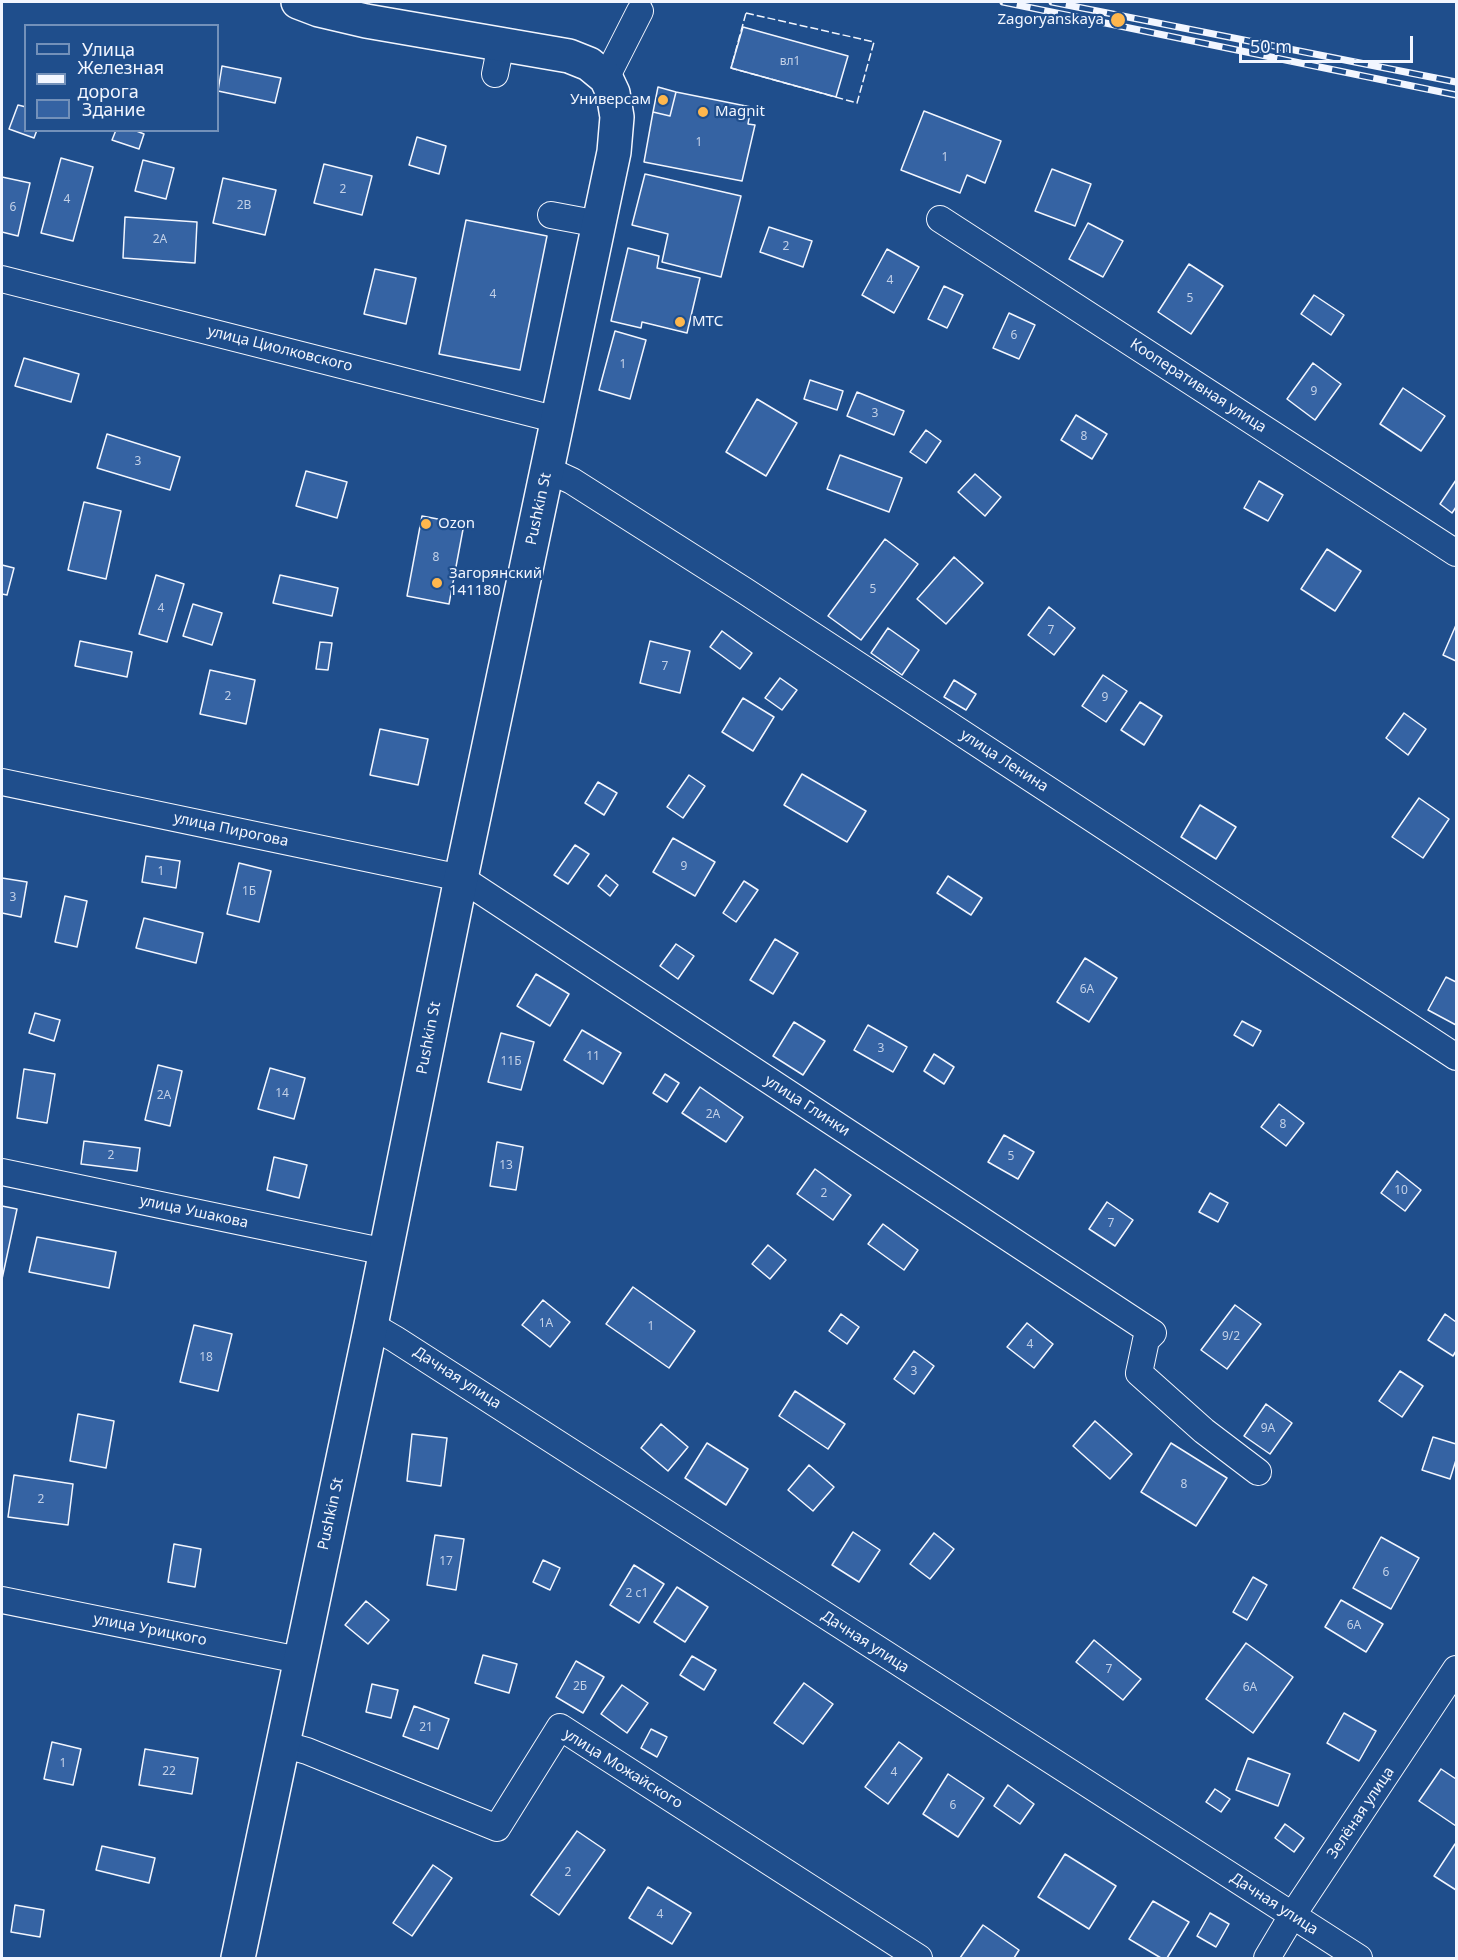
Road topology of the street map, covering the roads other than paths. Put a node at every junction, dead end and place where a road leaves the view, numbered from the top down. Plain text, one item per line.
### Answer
1 (298, 2) edge
2 (640, 11) dead end
3 (606, 78) junction
4 (550, 214) dead end
5 (940, 219) dead end
6 (599, 224) junction
7 (2, 279) edge
8 (558, 420) junction
9 (548, 470) junction
10 (1456, 553) edge
11 (2, 782) edge
12 (461, 878) junction
13 (1456, 1057) edge
14 (2, 1172) edge
15 (386, 1252) junction
16 (371, 1325) junction
17 (1258, 1472) dead end
18 (2, 1600) edge
19 (300, 1660) junction
20 (1456, 1669) edge
21 (282, 1744) junction
22 (1292, 1916) junction
23 (238, 1959) edge
24 (919, 1959) edge
25 (1267, 1959) edge
26 (1359, 1959) edge

1 - 3 main road
2 - 3 street
3 - 6 main road, Pushkin St
4 - 6 street
5 - 10 street, Кооперативная улица
6 - 8 main road, Pushkin St
7 - 8 street, улица Циолковского
8 - 9 main road, Pushkin St
9 - 12 main road, Pushkin St
9 - 13 street, улица Ленина
11 - 12 street, улица Пирогова
12 - 15 main road, Pushkin St
12 - 17 street, улица Глинки
14 - 15 street, улица Ушакова
15 - 16 main road, Pushkin St
16 - 19 main road, Pushkin St
16 - 22 street, Дачная улица
18 - 19 street, улица Урицкого
19 - 21 main road, Pushkin St
20 - 22 street, Зелёная улица
21 - 23 main road, Pushkin St
21 - 24 street, улица Можайского
22 - 25 street, Зелёная улица
22 - 26 street, Дачная улица

